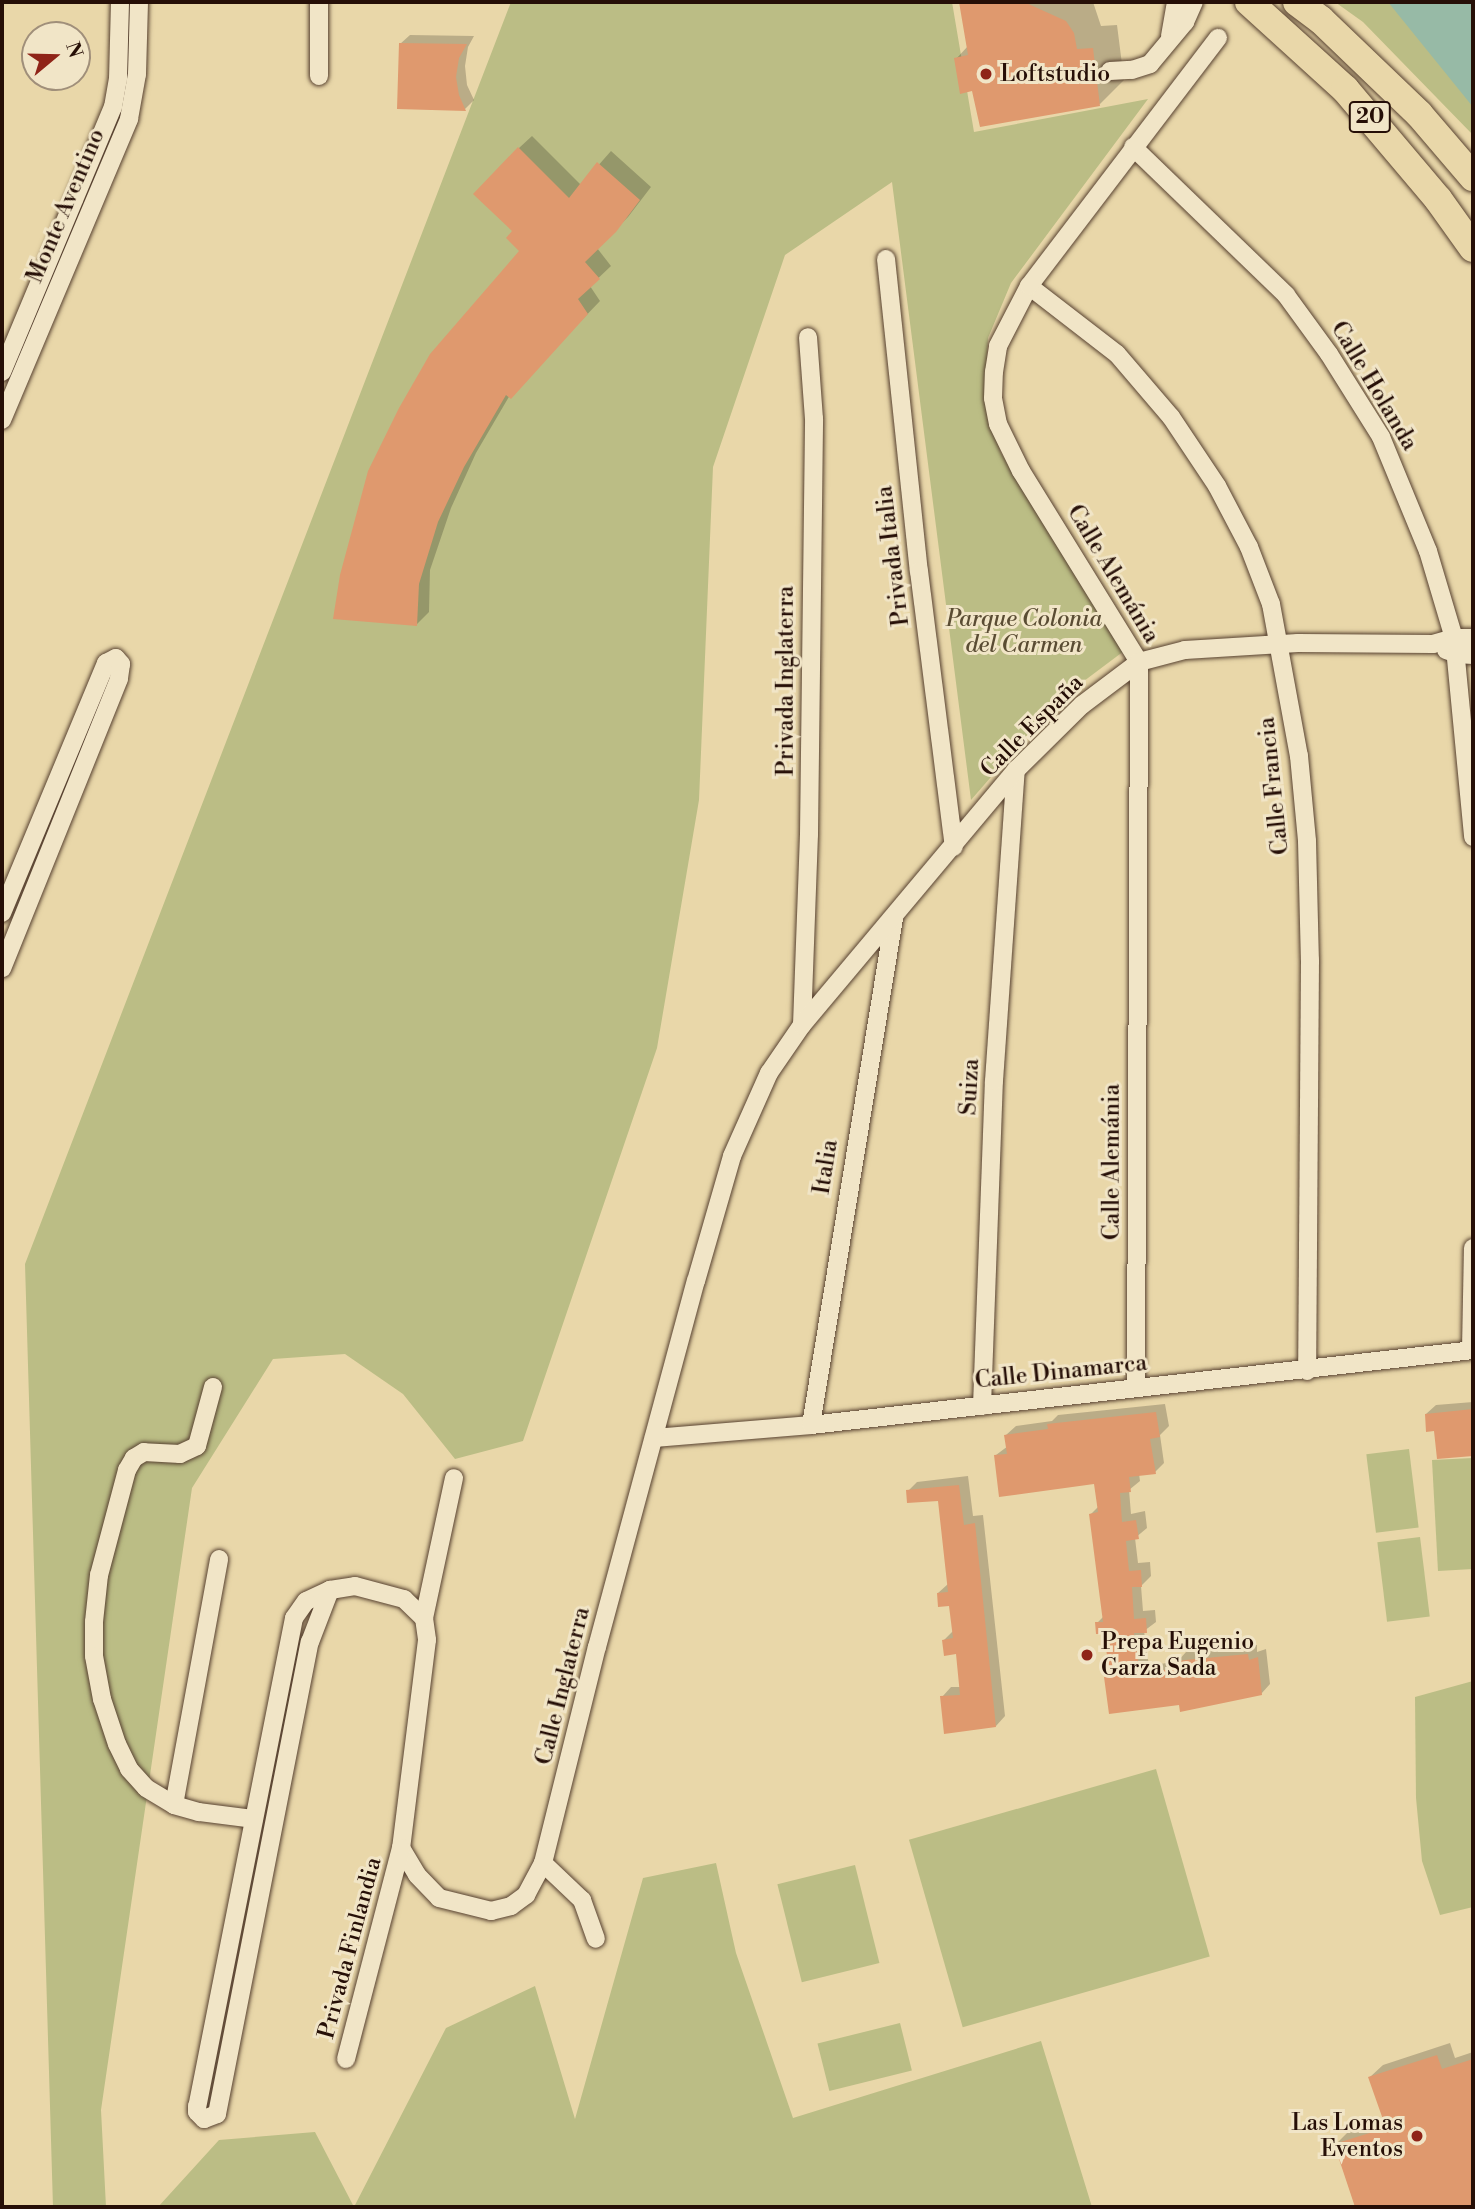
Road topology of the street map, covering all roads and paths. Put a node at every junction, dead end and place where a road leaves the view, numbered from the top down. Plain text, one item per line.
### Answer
1 (120, 2) edge
2 (139, 2) edge
3 (319, 2) edge
4 (1176, 2) edge
5 (1194, 2) edge
6 (1249, 2) edge
7 (1297, 2) edge
8 (1218, 38) dead end
9 (1166, 47) junction
10 (1110, 71) dead end
11 (319, 76) dead end
12 (1133, 147) junction
13 (1473, 177) edge
14 (1473, 248) edge
15 (886, 259) dead end
16 (1029, 286) junction
17 (808, 337) dead end
18 (2, 372) edge
19 (2, 420) edge
20 (1473, 638) edge
21 (1278, 644) junction
22 (1461, 649) edge
23 (1139, 662) junction
24 (1016, 770) junction
25 (1473, 837) edge
26 (954, 847) junction
27 (2, 913) edge
28 (894, 918) junction
29 (2, 968) edge
30 (802, 1025) junction
31 (1473, 1248) edge
32 (1472, 1350) edge
33 (1307, 1371) junction
34 (213, 1387) dead end
35 (1136, 1388) junction
36 (982, 1406) junction
37 (811, 1425) junction
38 (654, 1438) junction
39 (454, 1478) dead end
40 (219, 1559) dead end
41 (330, 1590) junction
42 (424, 1618) junction
43 (174, 1805) junction
44 (254, 1819) junction
45 (401, 1848) junction
46 (543, 1863) junction
47 (596, 1939) dead end
48 (346, 2060) dead end

1 - 18 street, Monte Aventino
2 - 19 street, Monte Aventino
3 - 11 street
4 - 9 street
5 - 9 street
6 - 14 main road, 20
7 - 13 main road, 20
8 - 12 street, Calle Alemánia
9 - 10 street
12 - 16 street, Calle Alemánia
12 - 22 street, Calle Holanda
15 - 26 street, Privada Italia
16 - 21 street, Calle Francia
16 - 23 street, Calle Alemánia
17 - 30 street, Privada Inglaterra
20 - 22 street, Calle España
21 - 22 street, Calle España
21 - 23 street, Calle España
21 - 33 street, Calle Francia
22 - 25 street, Calle Holanda
23 - 24 street, Calle España
23 - 35 street, Calle Alemánia
24 - 26 street, Calle España
24 - 36 street, Suiza
26 - 28 street, Calle España
27 - 29 street
28 - 30 street, Calle España
28 - 37 street, Italia
30 - 38 street, Calle Inglaterra
31 - 32 street
32 - 33 street, Calle Dinamarca
33 - 35 street, Calle Dinamarca
34 - 43 street
35 - 36 street, Calle Dinamarca
36 - 37 street, Calle Dinamarca
37 - 38 street, Calle Dinamarca
38 - 46 street, Calle Inglaterra
39 - 42 street
40 - 43 street
41 - 42 street
41 - 44 street
41 - 44 street
42 - 45 street
43 - 44 street
45 - 46 street, Calle Inglaterra
45 - 48 street, Privada Finlandia
46 - 47 street

